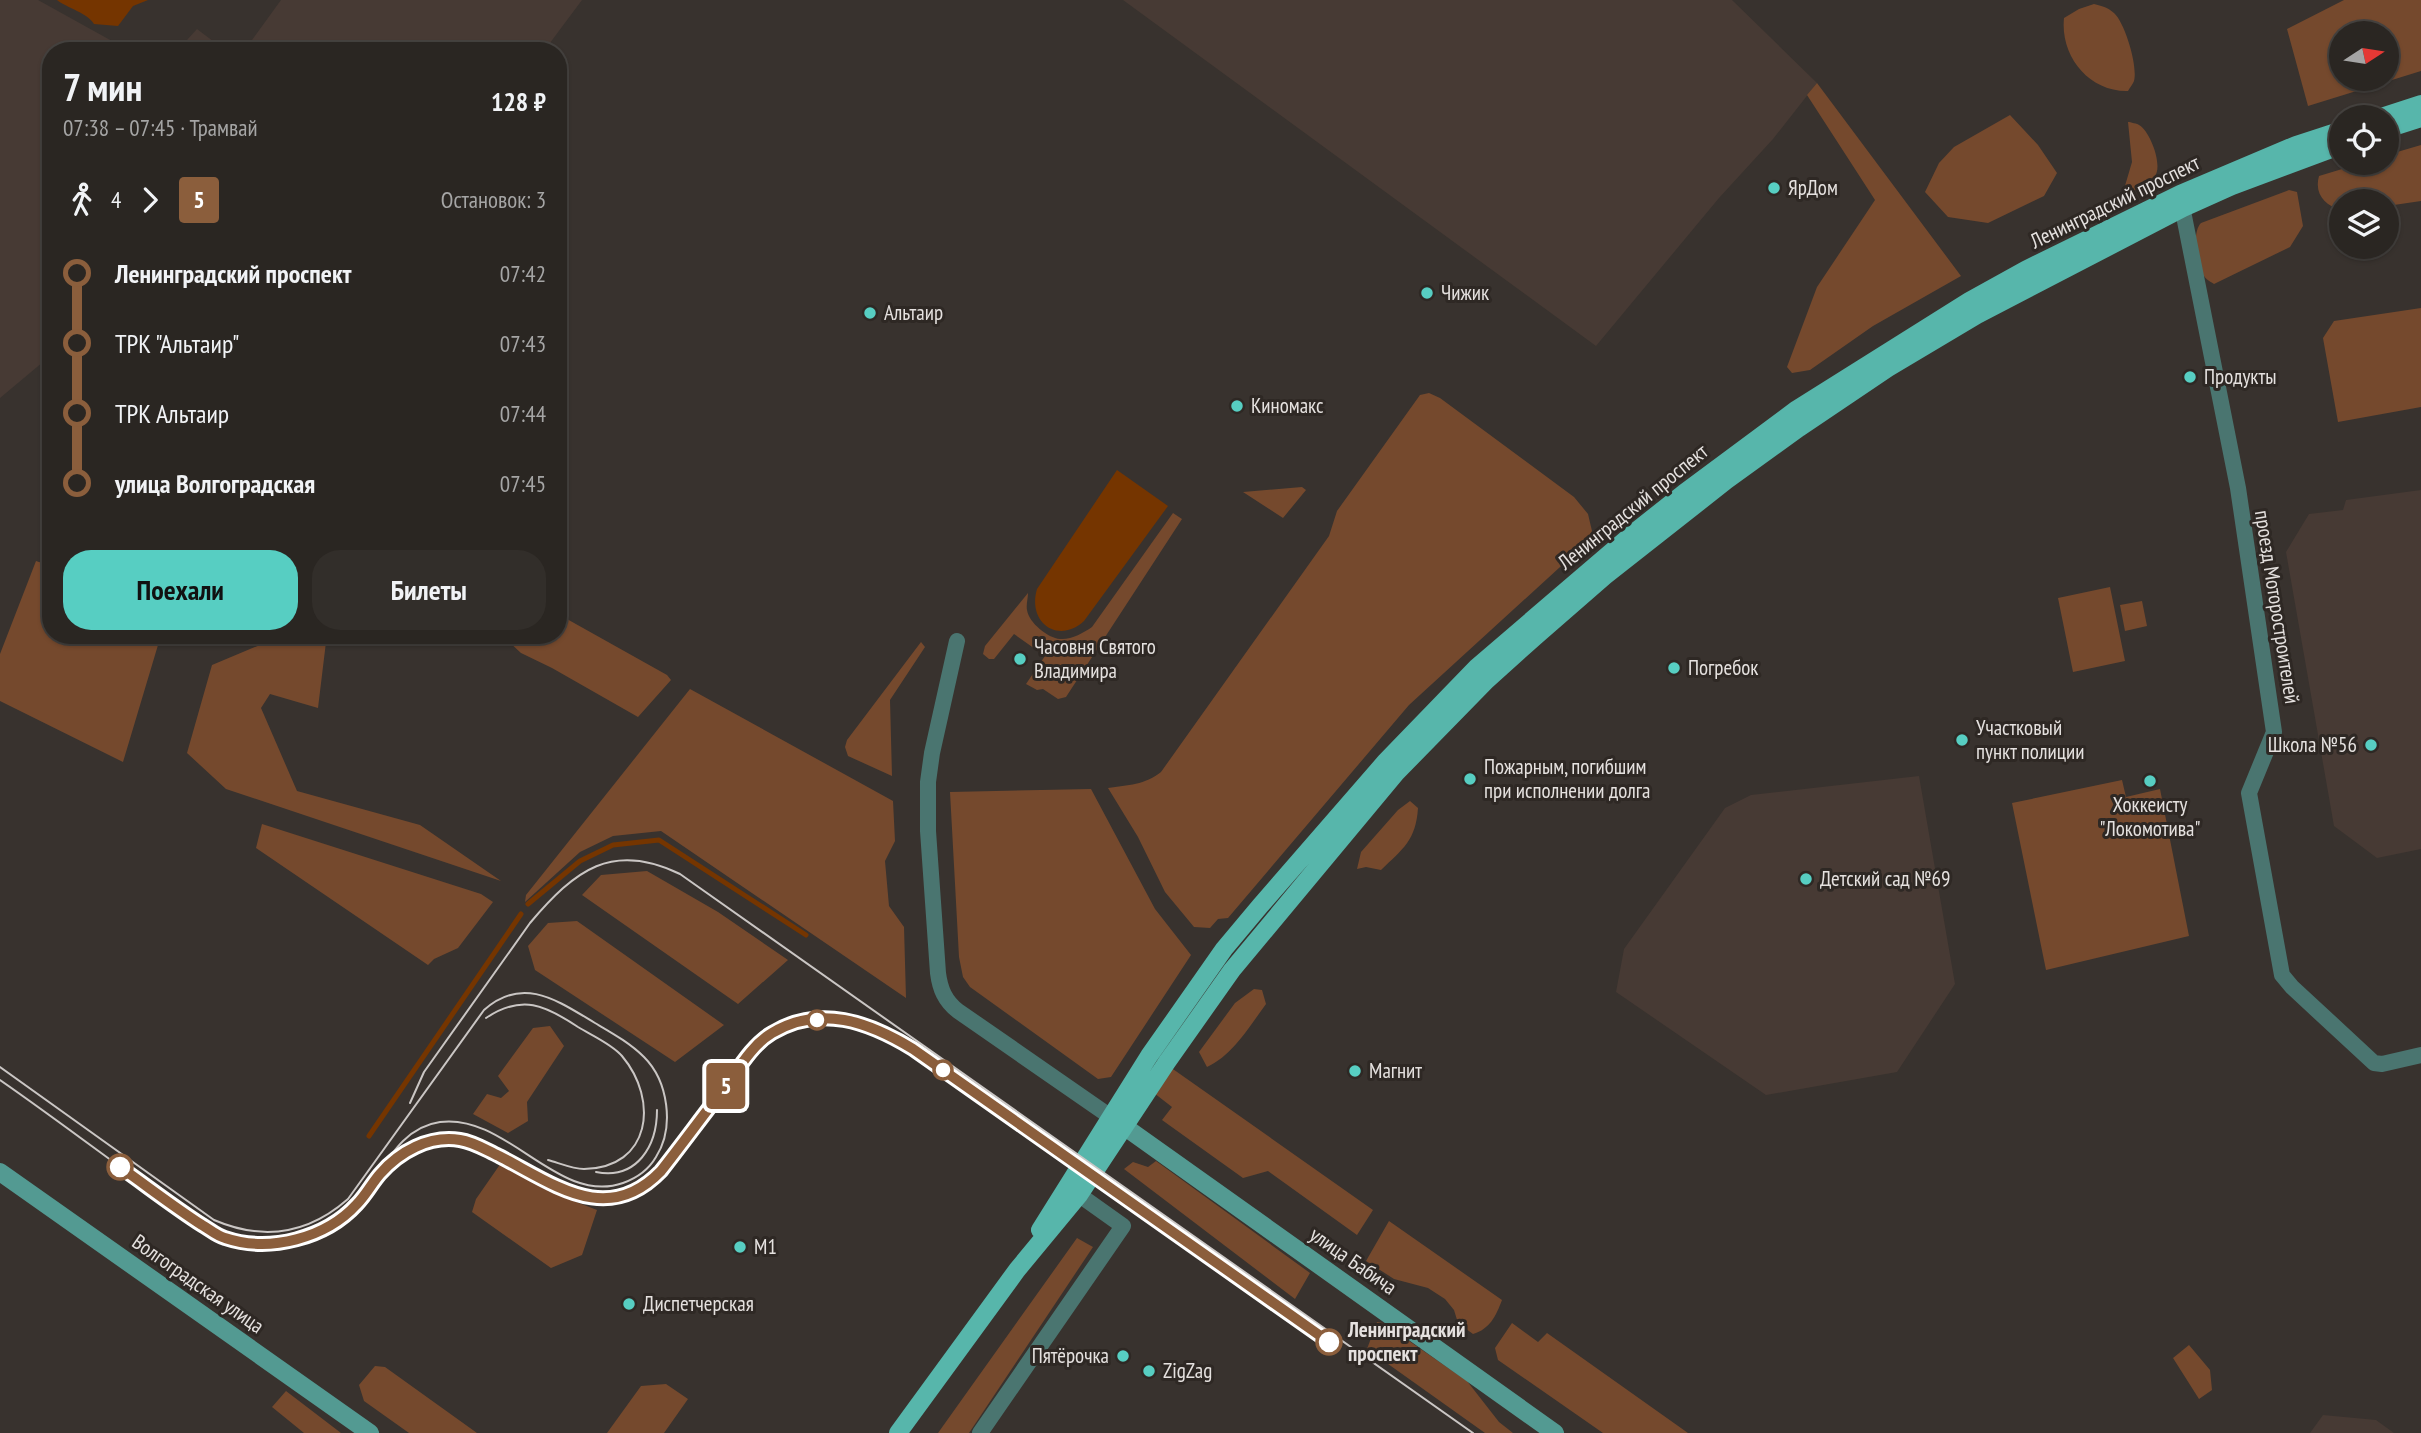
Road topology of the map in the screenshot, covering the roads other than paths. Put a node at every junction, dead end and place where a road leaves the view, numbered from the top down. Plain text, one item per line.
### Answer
1 (2421, 104) edge
2 (2399, 111) edge
3 (2421, 118) edge
4 (2399, 126) edge
5 (2329, 134) edge
6 (2329, 150) edge
7 (2182, 201) junction
8 (957, 640) dead end
9 (2421, 1055) edge
10 (1117, 1121) junction
11 (0, 1172) edge
12 (1073, 1191) junction
13 (370, 1433) edge
14 (898, 1433) edge
15 (980, 1433) edge
16 (1556, 1433) edge

1 - 2 main road
3 - 4 main road
5 - 7 main road, Ленинградский проспект
6 - 7 main road, Ленинградский проспект
7 - 9 street, проезд Моторостроителей
7 - 10 main road, Ленинградский проспект
8 - 10 street
10 - 12 main road, Ленинградский проспект
10 - 16 street, улица Бабича
11 - 13 street, Волгоградская улица
12 - 14 main road, Ленинградский проспект
12 - 15 street

